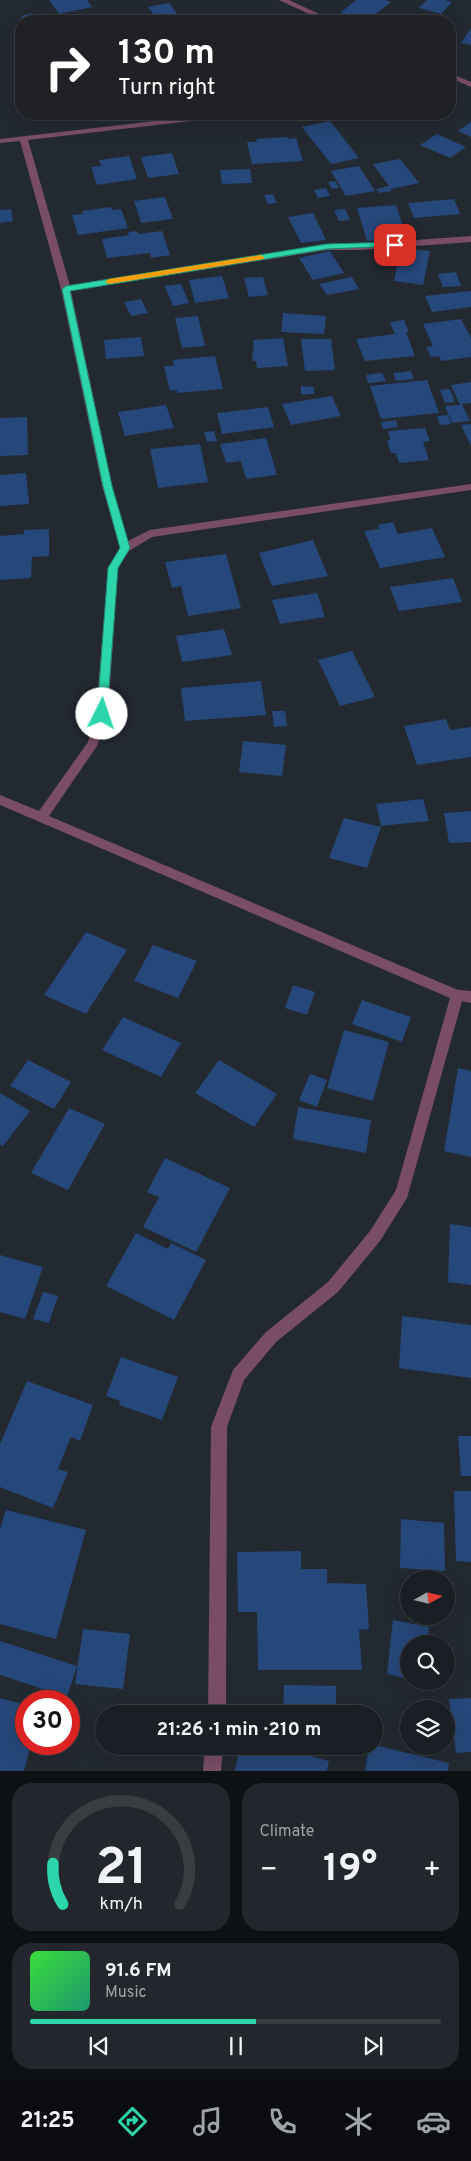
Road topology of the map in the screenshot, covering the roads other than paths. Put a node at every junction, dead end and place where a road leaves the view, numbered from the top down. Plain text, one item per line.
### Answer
1 (283, 0) edge
2 (317, 15) edge
3 (456, 79) edge
4 (471, 85) edge
5 (181, 120) edge
6 (23, 138) junction
7 (0, 141) edge
8 (471, 239) edge
9 (66, 289) junction
10 (471, 487) edge
11 (125, 548) junction
12 (0, 800) edge
13 (42, 817) junction
14 (464, 996) edge
15 (217, 1705) edge
16 (213, 1755) edge
17 (212, 1771) edge

1 - 2 street
3 - 4 street
5 - 6 street
6 - 7 street
6 - 9 street
8 - 9 street
9 - 11 street
10 - 11 street
11 - 13 street
12 - 13 street
13 - 14 street
14 - 15 street
16 - 17 street

